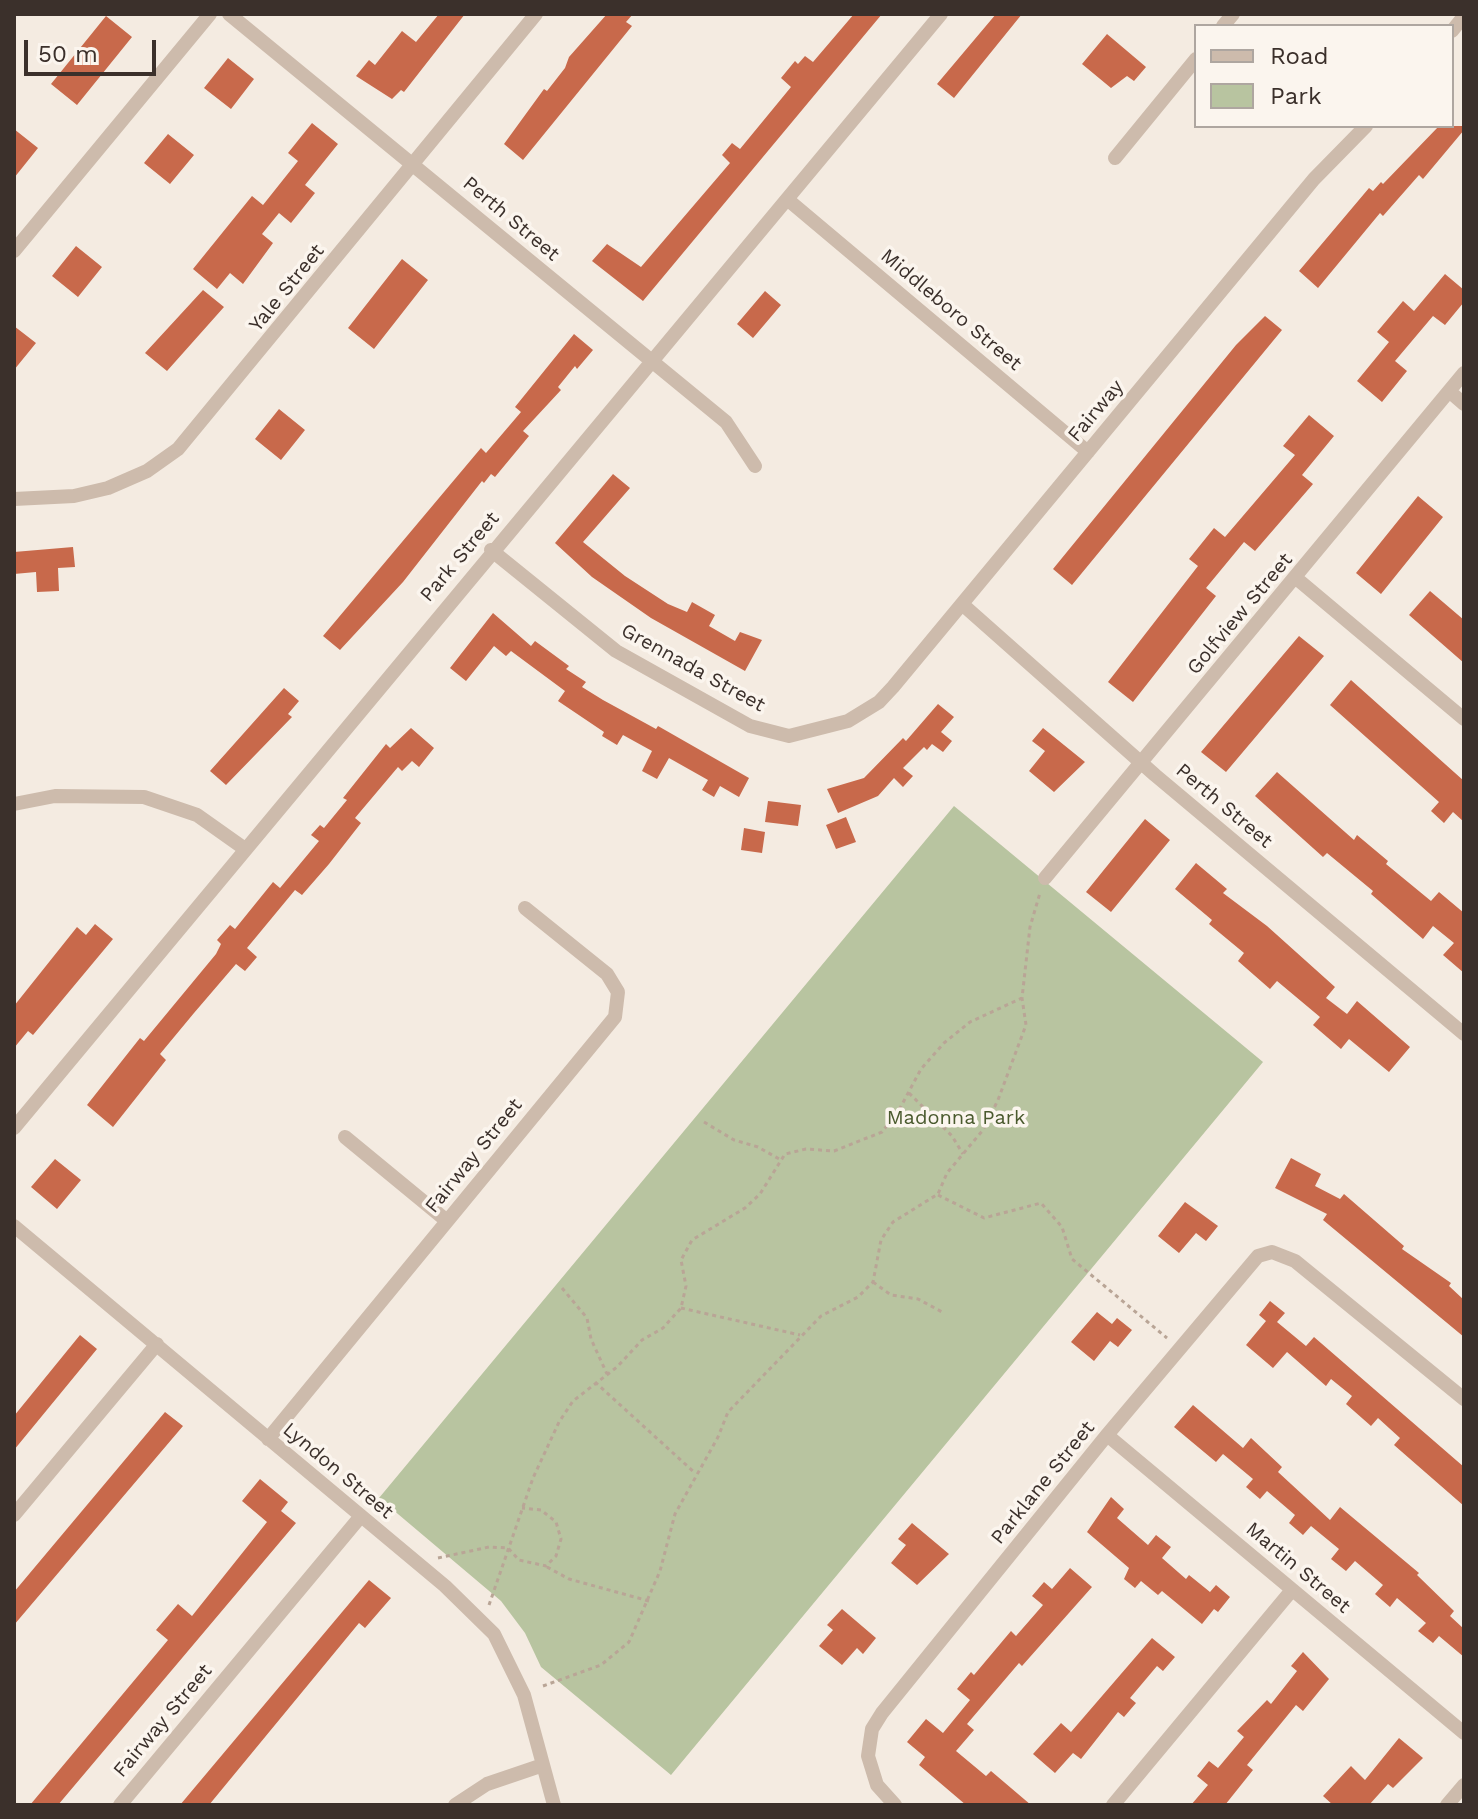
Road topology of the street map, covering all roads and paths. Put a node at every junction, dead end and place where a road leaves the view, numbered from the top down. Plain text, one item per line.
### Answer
1 (210, 14) edge
2 (229, 14) edge
3 (536, 14) edge
4 (941, 14) edge
5 (1194, 61) edge
6 (1364, 128) edge
7 (1115, 158) dead end
8 (412, 164) junction
9 (787, 199) junction
10 (14, 251) edge
11 (651, 360) junction
12 (1464, 373) edge
13 (1449, 391) junction
14 (1464, 404) edge
15 (1088, 452) junction
16 (755, 466) dead end
17 (14, 499) edge
18 (491, 550) junction
19 (1296, 578) junction
20 (962, 604) junction
21 (855, 717) joint
22 (1464, 719) edge
23 (1143, 762) junction
24 (14, 804) edge
25 (245, 849) junction
26 (1045, 878) joint
27 (525, 908) dead end
28 (1022, 998) junction
29 (1464, 1034) edge
30 (909, 1093) junction
31 (704, 1122) dead end
32 (14, 1128) edge
33 (345, 1137) dead end
34 (963, 1154) junction
35 (781, 1160) junction
36 (938, 1194) junction
37 (447, 1221) junction
38 (14, 1226) edge
39 (873, 1282) junction
40 (562, 1288) dead end
41 (681, 1308) junction
42 (944, 1313) dead end
43 (800, 1335) junction
44 (157, 1344) junction
45 (1179, 1348) junction
46 (607, 1374) junction
47 (595, 1382) junction
48 (1464, 1399) edge
49 (1107, 1435) junction
50 (268, 1439) junction
51 (695, 1473) junction
52 (522, 1508) junction
53 (14, 1515) edge
54 (361, 1516) junction
55 (508, 1548) junction
56 (438, 1558) dead end
57 (546, 1566) junction
58 (1292, 1590) junction
59 (649, 1601) junction
60 (489, 1605) dead end
61 (543, 1686) dead end
62 (1464, 1733) edge
63 (543, 1765) junction
64 (1464, 1785) edge
65 (120, 1805) edge
66 (455, 1805) edge
67 (554, 1805) edge
68 (895, 1805) edge
69 (1113, 1805) edge
70 (1447, 1805) edge

1 - 10 street
2 - 8 street, Perth Street
3 - 8 street, Yale Street
4 - 9 street, Park Street
5 - 7 street
6 - 15 street, Fairway
8 - 11 street, Perth Street
8 - 17 street, Yale Street
9 - 11 street, Park Street
9 - 15 street, Middleboro Street
11 - 16 street, Perth Street
11 - 18 street, Park Street
12 - 13 street, Golfview Street
13 - 14 street
13 - 19 street, Golfview Street
15 - 20 street, Fairway
18 - 21 street, Grennada Street
18 - 25 street, Park Street
19 - 22 street
19 - 23 street, Golfview Street
20 - 21 street, Fairway
20 - 23 street, Perth Street
23 - 26 street, Golfview Street
23 - 29 street, Perth Street
24 - 25 street
25 - 32 street, Park Street
26 - 28 path
27 - 37 street, Fairway Street
28 - 30 path
28 - 34 path
30 - 34 path
30 - 35 path
31 - 35 path
33 - 37 street
34 - 36 path
35 - 41 path
36 - 39 path
36 - 45 path
37 - 50 street, Fairway Street
38 - 44 street, Lyndon Street
39 - 42 path
39 - 43 path
40 - 46 path
41 - 43 path
41 - 46 path
43 - 51 path
44 - 50 street, Lyndon Street
44 - 53 street
45 - 48 street, Parklane Street
45 - 49 street, Parklane Street
46 - 47 path
47 - 51 path
47 - 52 path
49 - 58 street, Martin Street
49 - 68 street, Parklane Street
50 - 54 street, Lyndon Street
51 - 59 path
52 - 55 path
52 - 57 path
54 - 63 street, Lyndon Street
54 - 65 street, Fairway Street
55 - 56 path
55 - 57 path
55 - 60 path
57 - 59 path
58 - 62 street, Martin Street
58 - 69 street
59 - 61 path
63 - 66 street
63 - 67 street, Lyndon Street
64 - 70 street

